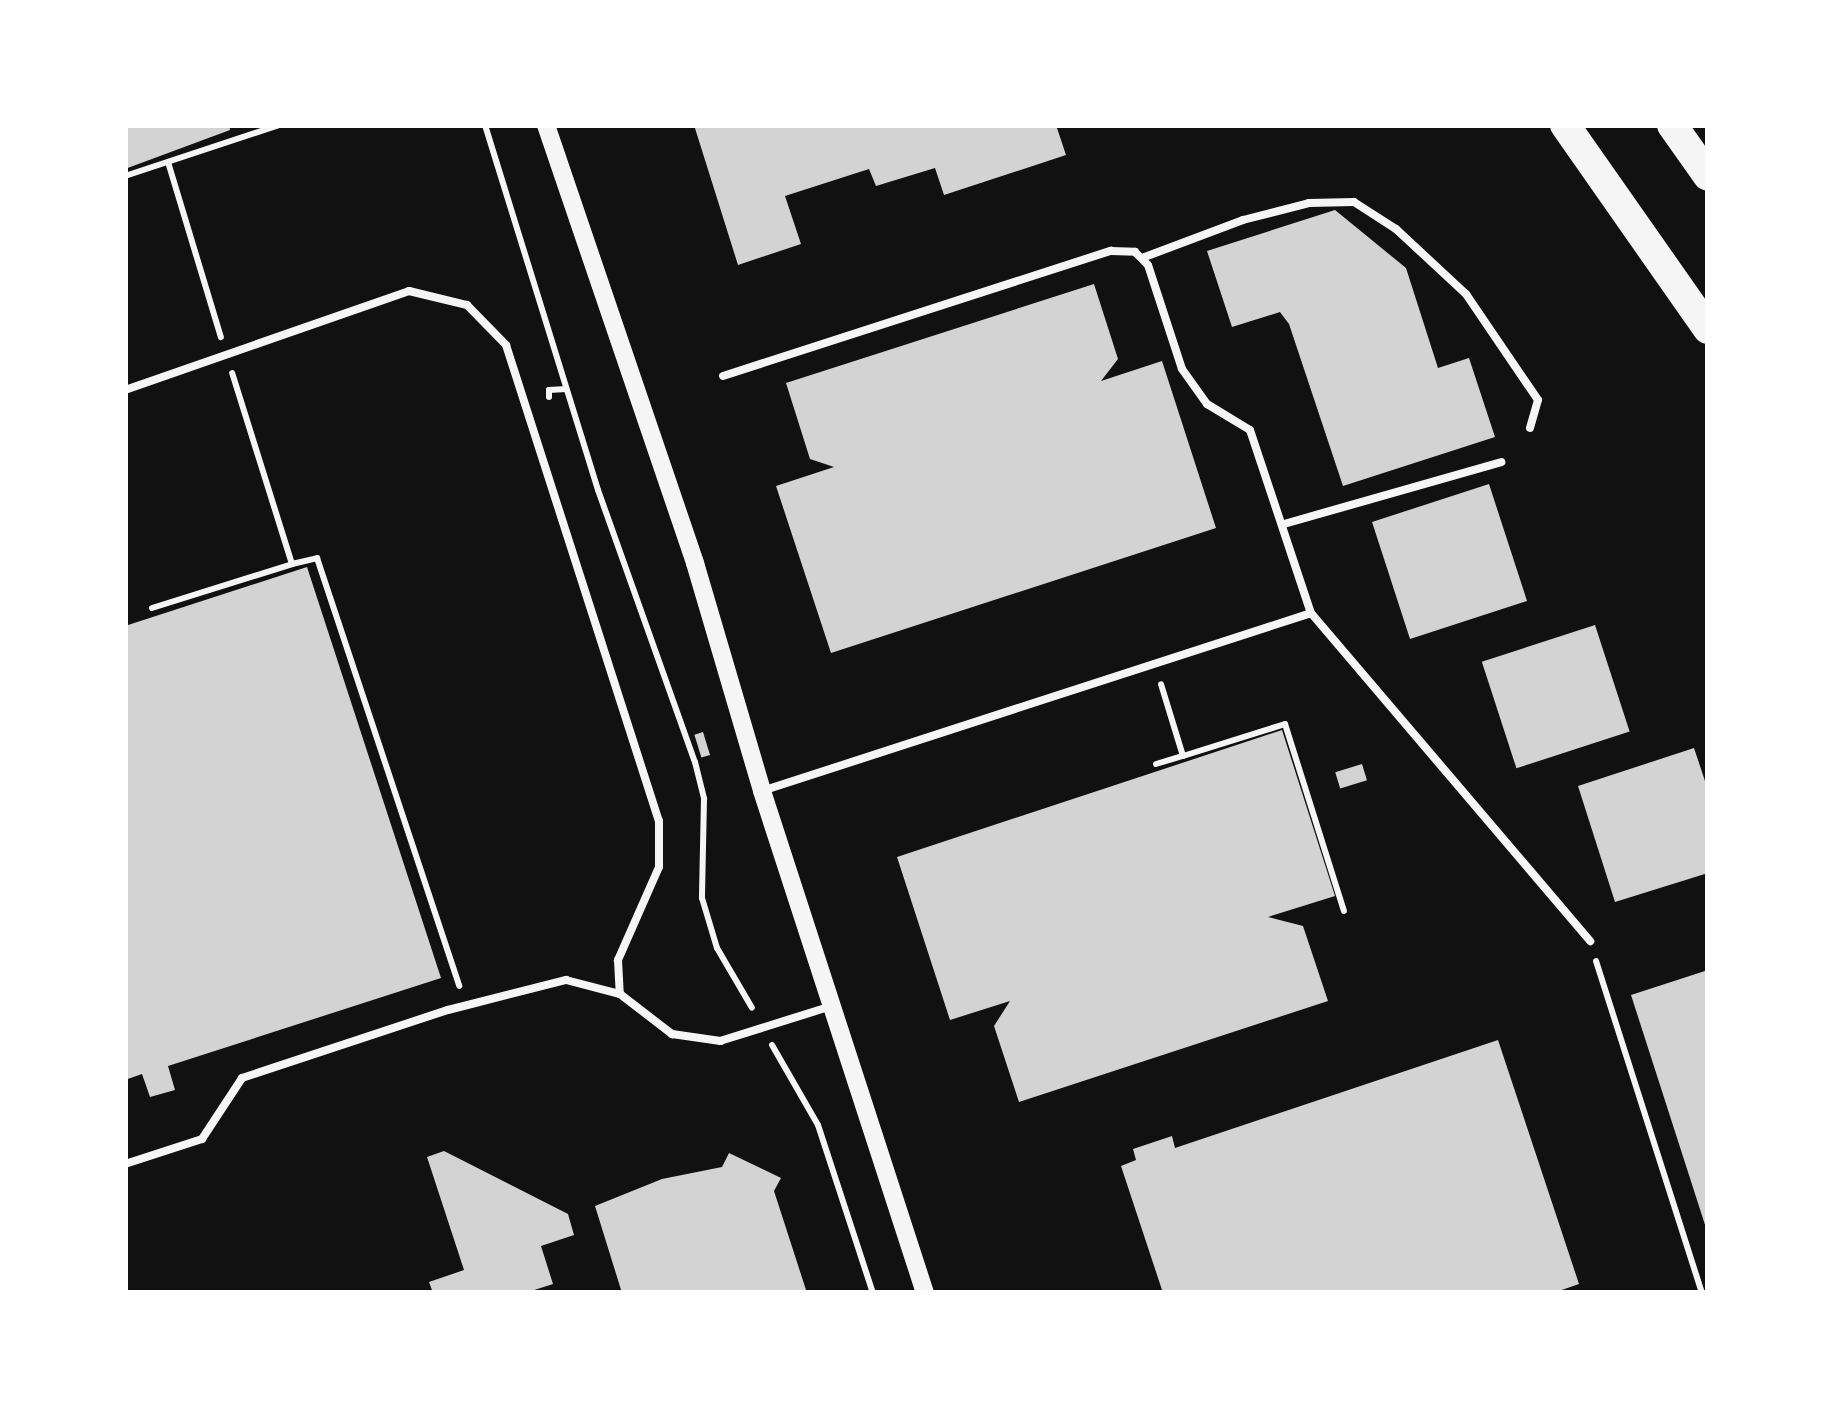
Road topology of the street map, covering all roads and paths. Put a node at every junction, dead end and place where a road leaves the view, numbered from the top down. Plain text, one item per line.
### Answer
1 (279, 125) edge
2 (485, 125) edge
3 (546, 125) edge
4 (1565, 125) edge
5 (1672, 125) edge
6 (168, 162) junction
7 (125, 176) edge
8 (1708, 176) edge
9 (1142, 258) junction
10 (1708, 329) edge
11 (226, 356) junction
12 (723, 376) dead end
13 (568, 389) junction
14 (125, 390) edge
15 (548, 397) dead end
16 (1530, 428) dead end
17 (1500, 462) dead end
18 (1284, 524) junction
19 (292, 564) junction
20 (152, 608) dead end
21 (1311, 613) junction
22 (1159, 678) dead end
23 (1184, 756) junction
24 (1156, 764) dead end
25 (762, 791) junction
26 (1344, 911) dead end
27 (1590, 942) joint
28 (459, 986) dead end
29 (620, 994) junction
30 (746, 997) dead end
31 (832, 1006) junction
32 (779, 1058) dead end
33 (125, 1164) edge
34 (873, 1293) edge
35 (925, 1293) edge
36 (1702, 1293) edge

1 - 6 path
2 - 13 path
3 - 25 street
4 - 10 highway
5 - 8 highway
6 - 7 path
6 - 11 path
9 - 12 lane
9 - 16 lane
9 - 18 lane
11 - 14 lane
11 - 19 path
11 - 29 lane
13 - 15 path
13 - 30 path
17 - 18 lane
18 - 21 lane
19 - 20 path
19 - 28 path
21 - 25 lane
21 - 27 lane
22 - 23 path
23 - 24 path
23 - 26 path
25 - 31 street
27 - 36 path
29 - 31 lane
29 - 33 lane
31 - 35 street
32 - 34 path

